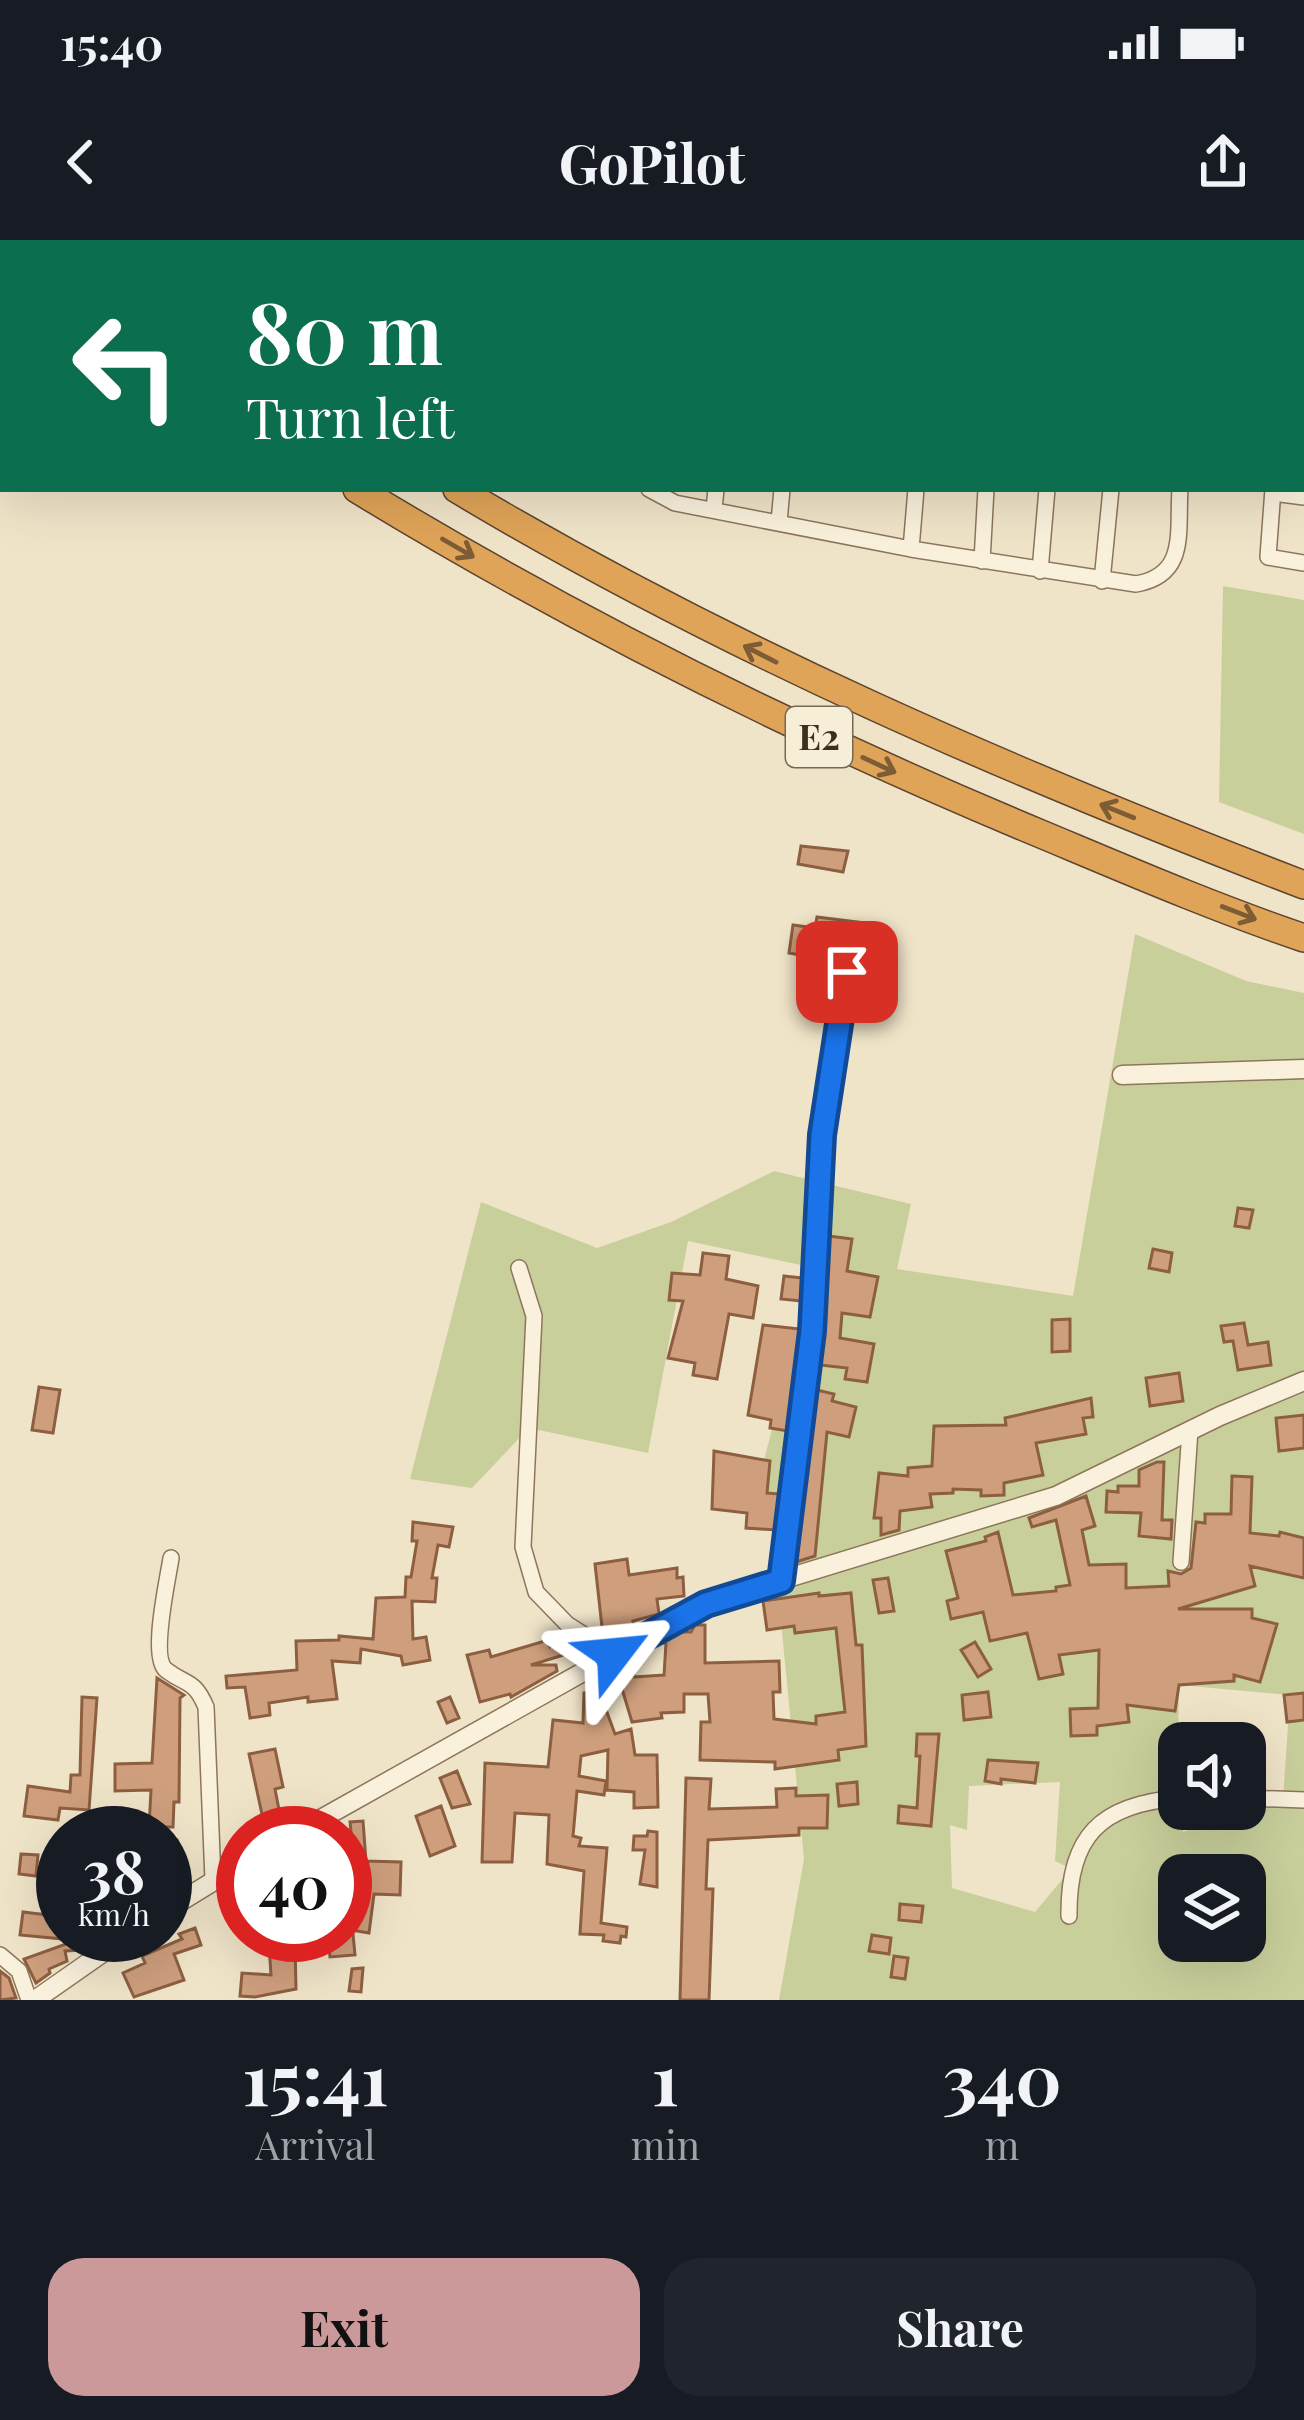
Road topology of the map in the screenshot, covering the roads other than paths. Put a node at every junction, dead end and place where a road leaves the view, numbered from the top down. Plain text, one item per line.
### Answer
1 (362, 492) edge
2 (462, 492) edge
3 (656, 492) edge
4 (716, 492) edge
5 (782, 492) edge
6 (916, 492) edge
7 (986, 492) edge
8 (1047, 492) edge
9 (1111, 492) edge
10 (1180, 492) edge
11 (1273, 492) edge
12 (714, 509) junction
13 (779, 522) junction
14 (911, 549) junction
15 (982, 561) junction
16 (1304, 563) edge
17 (1040, 571) junction
18 (1102, 581) junction
19 (1304, 885) edge
20 (1304, 938) edge
21 (847, 972) dead end
22 (1304, 1069) edge
23 (1122, 1075) dead end
24 (519, 1268) dead end
25 (1304, 1381) edge
26 (1190, 1430) junction
27 (171, 1558) dead end
28 (1181, 1562) dead end
29 (781, 1581) junction
30 (614, 1654) junction
31 (1266, 1799) edge
32 (1158, 1800) edge
33 (1304, 1800) edge
34 (344, 1806) edge
35 (216, 1878) edge
36 (213, 1880) junction
37 (192, 1894) edge
38 (1069, 1916) dead end
39 (0, 1955) edge
40 (89, 1962) edge
41 (37, 1998) edge

1 -> 20 highway, E2
19 -> 2 highway, E2
3 - 12 street
4 - 12 street
5 - 13 street
6 - 14 street
7 - 15 street
8 - 17 street
9 - 18 street
10 - 18 street
11 - 16 street
12 - 13 street
13 - 14 street
14 - 15 street
15 - 17 street
17 - 18 street
21 - 29 street
22 - 23 street
24 - 30 street
25 - 26 street
26 - 28 street
26 - 29 street
27 - 36 street
29 - 30 street
30 - 34 street
31 - 33 street
32 - 38 street
35 - 36 street
36 - 37 street
39 - 41 street
40 - 41 street

